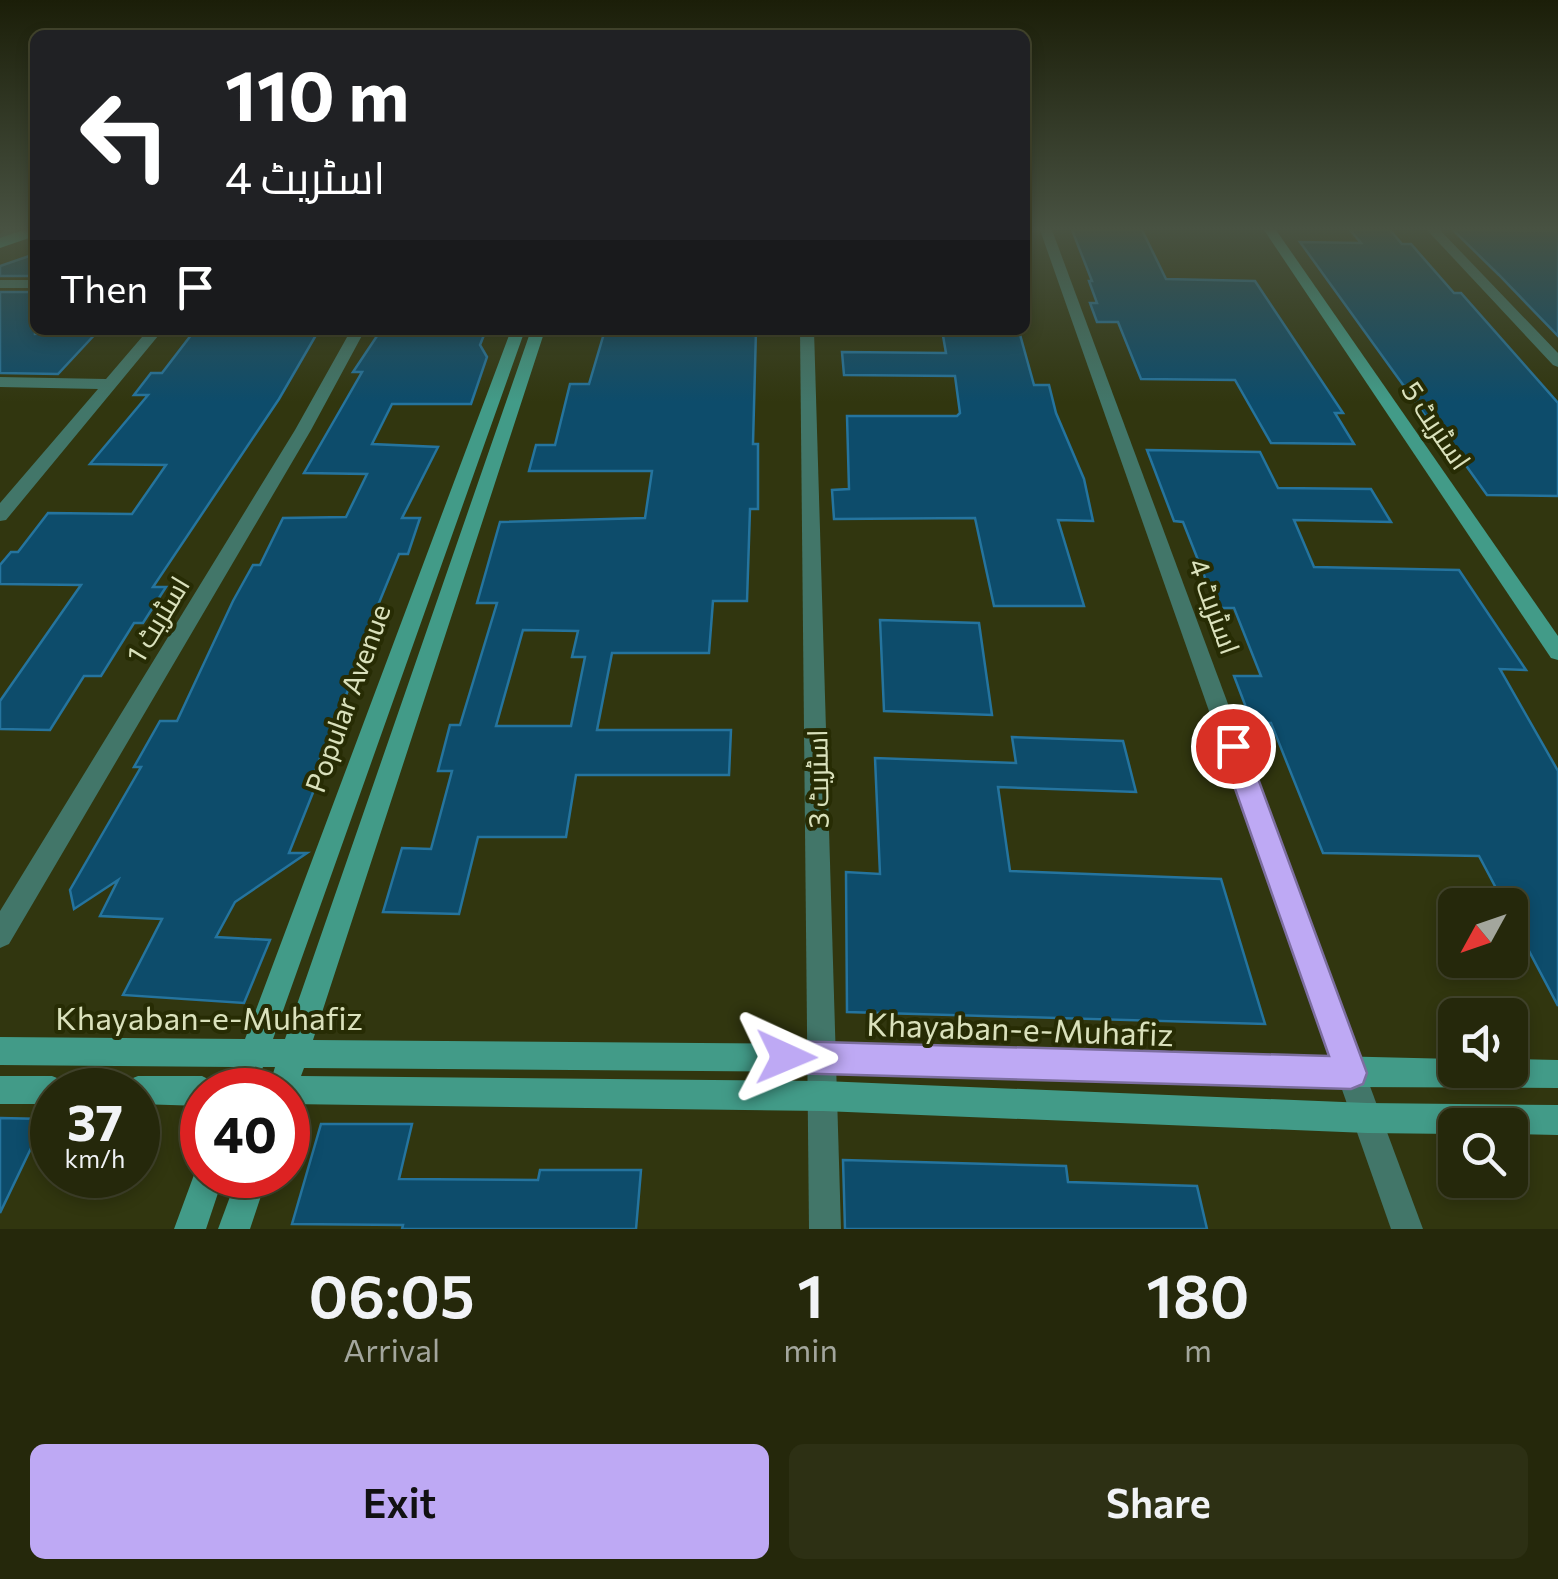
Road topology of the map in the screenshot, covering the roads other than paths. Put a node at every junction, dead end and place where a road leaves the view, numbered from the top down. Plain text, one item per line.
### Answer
1 (1067, 287) edge
2 (1309, 287) edge
3 (1488, 287) edge
4 (152, 335) edge
5 (355, 335) edge
6 (516, 335) edge
7 (536, 335) edge
8 (807, 335) edge
9 (1558, 362) edge
10 (0, 382) edge
11 (109, 384) junction
12 (0, 515) edge
13 (1558, 652) edge
14 (0, 935) edge
15 (0, 1052) edge
16 (295, 1052) junction
17 (255, 1056) junction
18 (824, 1058) junction
19 (250, 1068) edge
20 (291, 1068) edge
21 (1351, 1073) junction
22 (1558, 1074) edge
23 (0, 1090) edge
24 (30, 1090) edge
25 (310, 1090) edge
26 (823, 1096) junction
27 (1368, 1118) junction
28 (1558, 1120) edge
29 (201, 1198) edge
30 (245, 1198) edge
31 (190, 1229) edge
32 (234, 1229) edge
33 (824, 1229) edge
34 (1407, 1229) edge

1 - 21 street, اسٹریٹ 4
2 - 13 street, اسٹریٹ 5
3 - 9 street
4 - 11 street
5 - 14 street, اسٹریٹ 1
6 - 17 street, Popular Avenue
7 - 16 street
8 - 18 street, اسٹریٹ 3
10 - 11 street
11 - 12 street
15 - 17 street, Khayaban-e-Muhafiz
16 - 17 street, Khayaban-e-Muhafiz
16 - 18 street, Khayaban-e-Muhafiz
16 - 20 street
17 - 19 street, Popular Avenue
18 - 21 street, Khayaban-e-Muhafiz
18 - 26 street, اسٹریٹ 3
21 - 22 street, Khayaban-e-Muhafiz
21 - 27 street, اسٹریٹ 4
23 - 24 street
25 - 26 street
26 - 27 street
26 - 33 street, اسٹریٹ 3
27 - 28 street
27 - 34 street, اسٹریٹ 4
29 - 31 street
30 - 32 street

